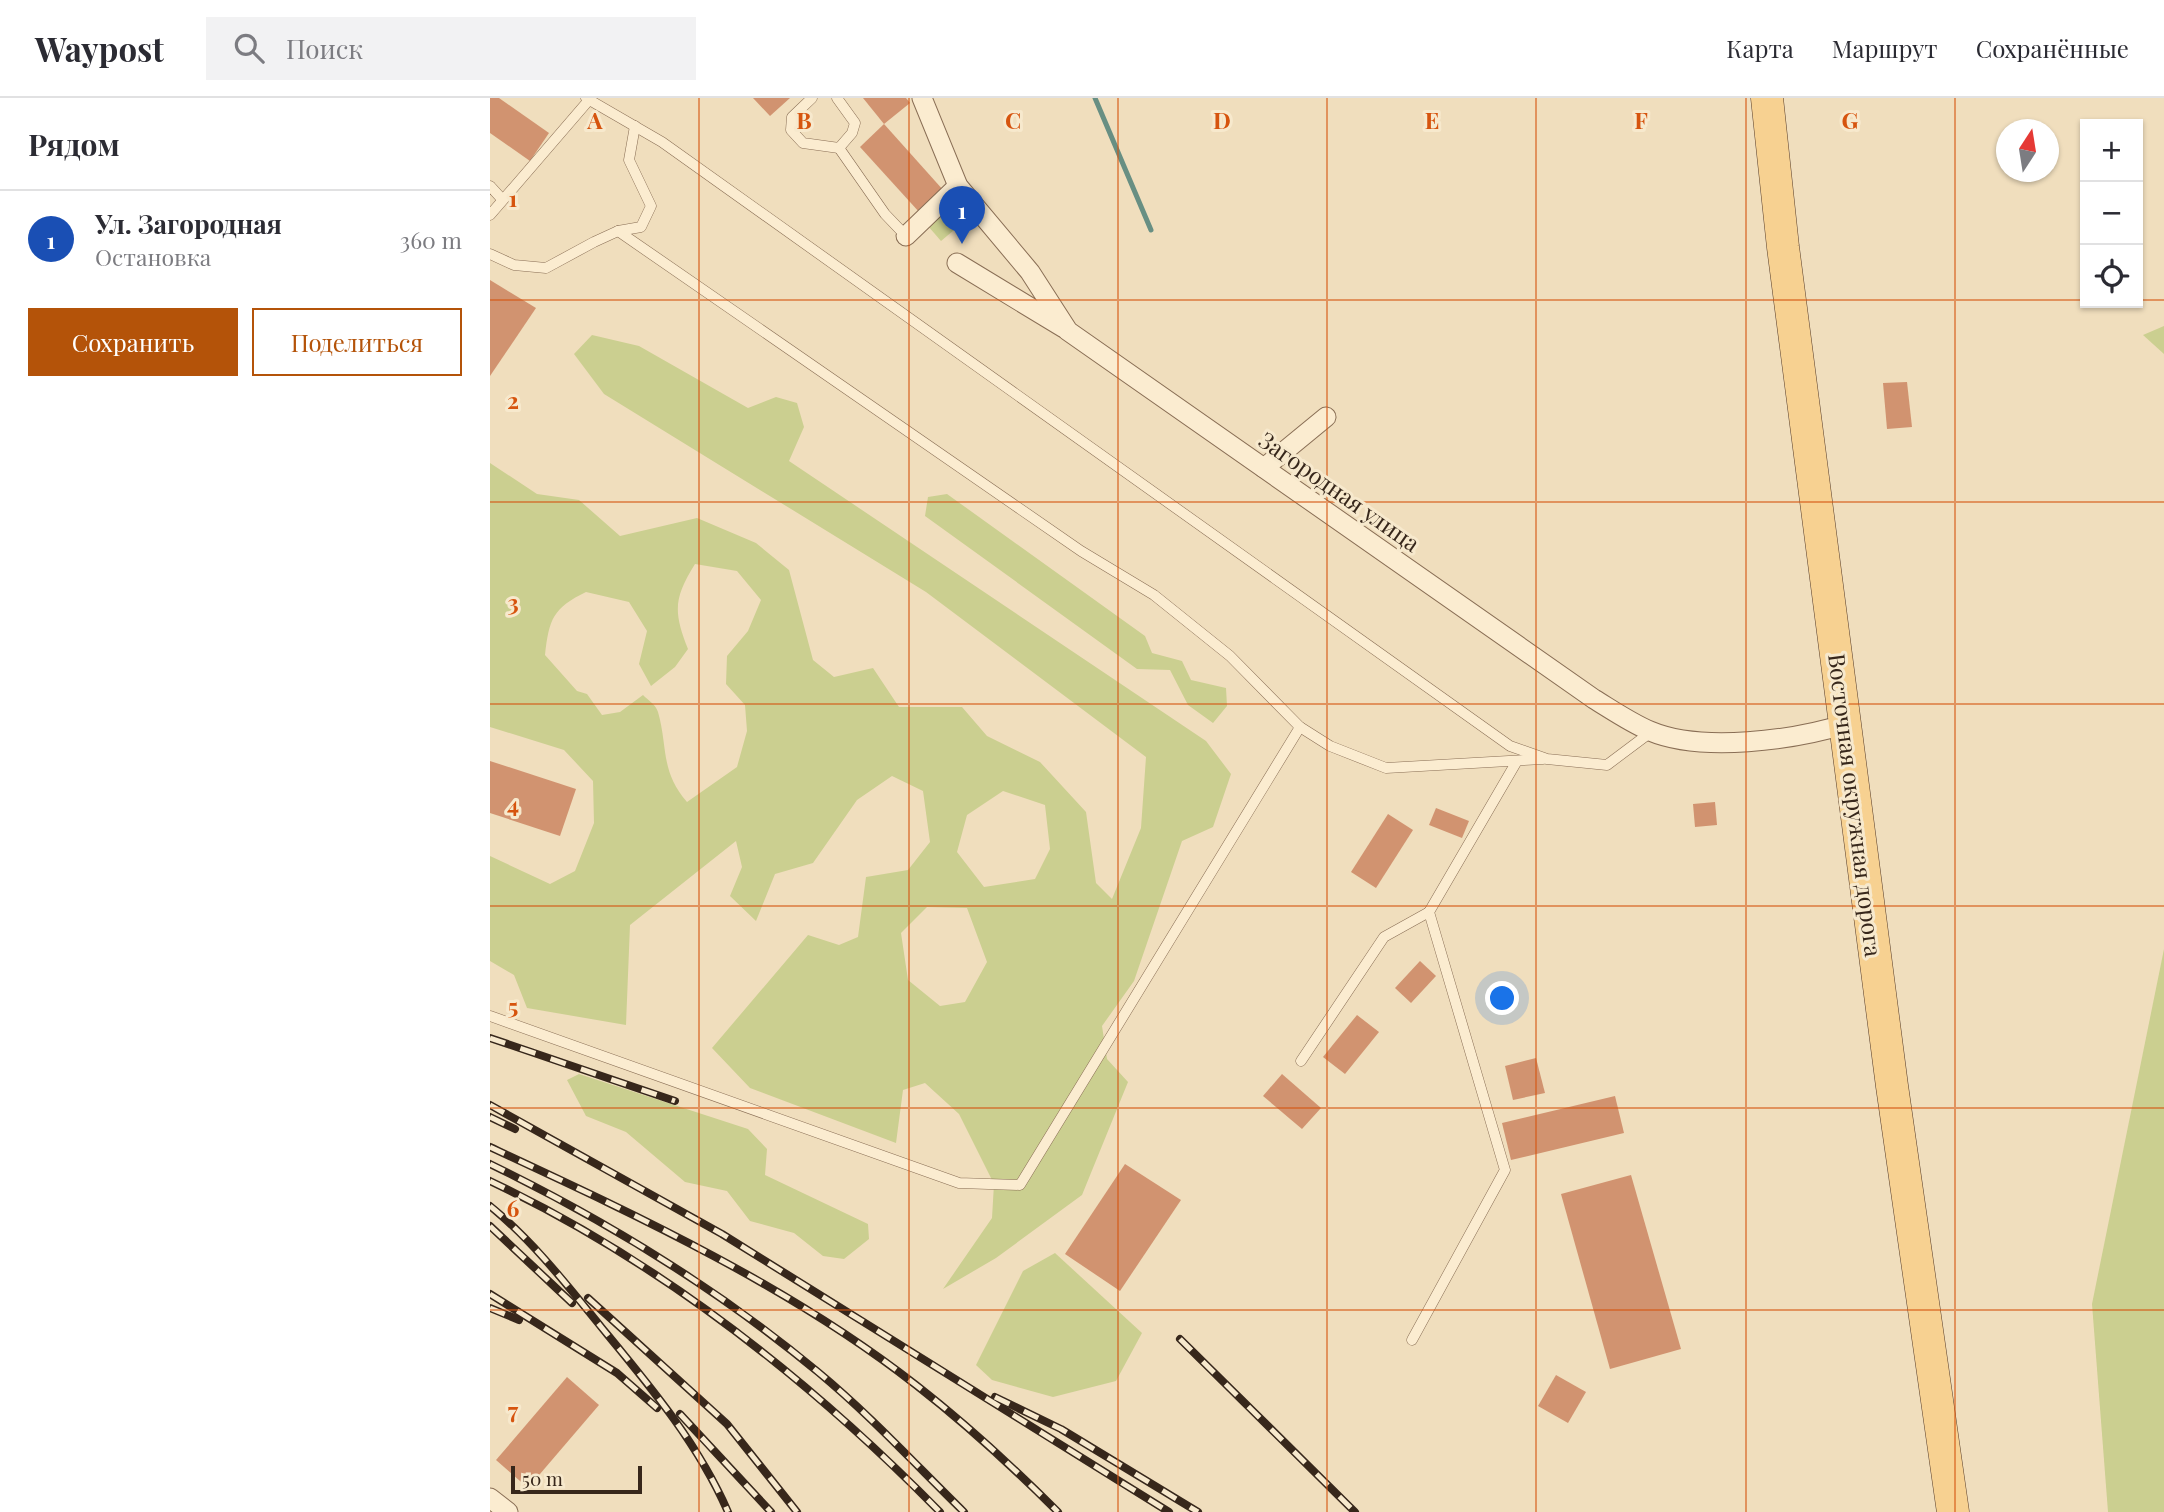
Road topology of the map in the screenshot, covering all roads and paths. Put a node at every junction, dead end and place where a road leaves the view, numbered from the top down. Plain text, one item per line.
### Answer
1 (812, 98) edge
2 (837, 98) edge
3 (922, 98) edge
4 (1767, 98) edge
5 (588, 99) edge
6 (635, 126) junction
7 (839, 148) junction
8 (490, 186) edge
9 (957, 186) junction
10 (501, 198) junction
11 (490, 215) edge
12 (618, 231) junction
13 (906, 236) joint
14 (490, 254) edge
15 (957, 264) dead end
16 (1068, 331) junction
17 (1326, 417) dead end
18 (1264, 468) junction
19 (1846, 724) junction
20 (1300, 727) junction
21 (1651, 732) junction
22 (1547, 759) junction
23 (1517, 761) junction
24 (1429, 912) junction
25 (490, 1016) edge
26 (1301, 1061) dead end
27 (1412, 1340) dead end
28 (490, 1498) edge
29 (508, 1512) edge
30 (1953, 1512) edge

1 - 7 lane
2 - 7 lane
3 - 9 street, Загородная улица
4 - 19 main road, Восточная окружная дорога
5 - 6 lane
5 - 10 lane
6 - 12 lane
6 - 22 lane
7 - 13 lane
8 - 10 lane
9 - 13 street
9 - 16 street, Загородная улица
10 - 11 lane
12 - 14 lane
12 - 20 lane
15 - 16 street
16 - 18 street, Загородная улица
17 - 18 street
18 - 21 street, Загородная улица
19 - 21 street, Загородная улица
19 - 30 main road, Восточная окружная дорога
20 - 23 lane
20 - 25 lane
21 - 22 lane
22 - 23 lane
23 - 24 lane
24 - 26 lane
24 - 27 lane
28 - 29 street

